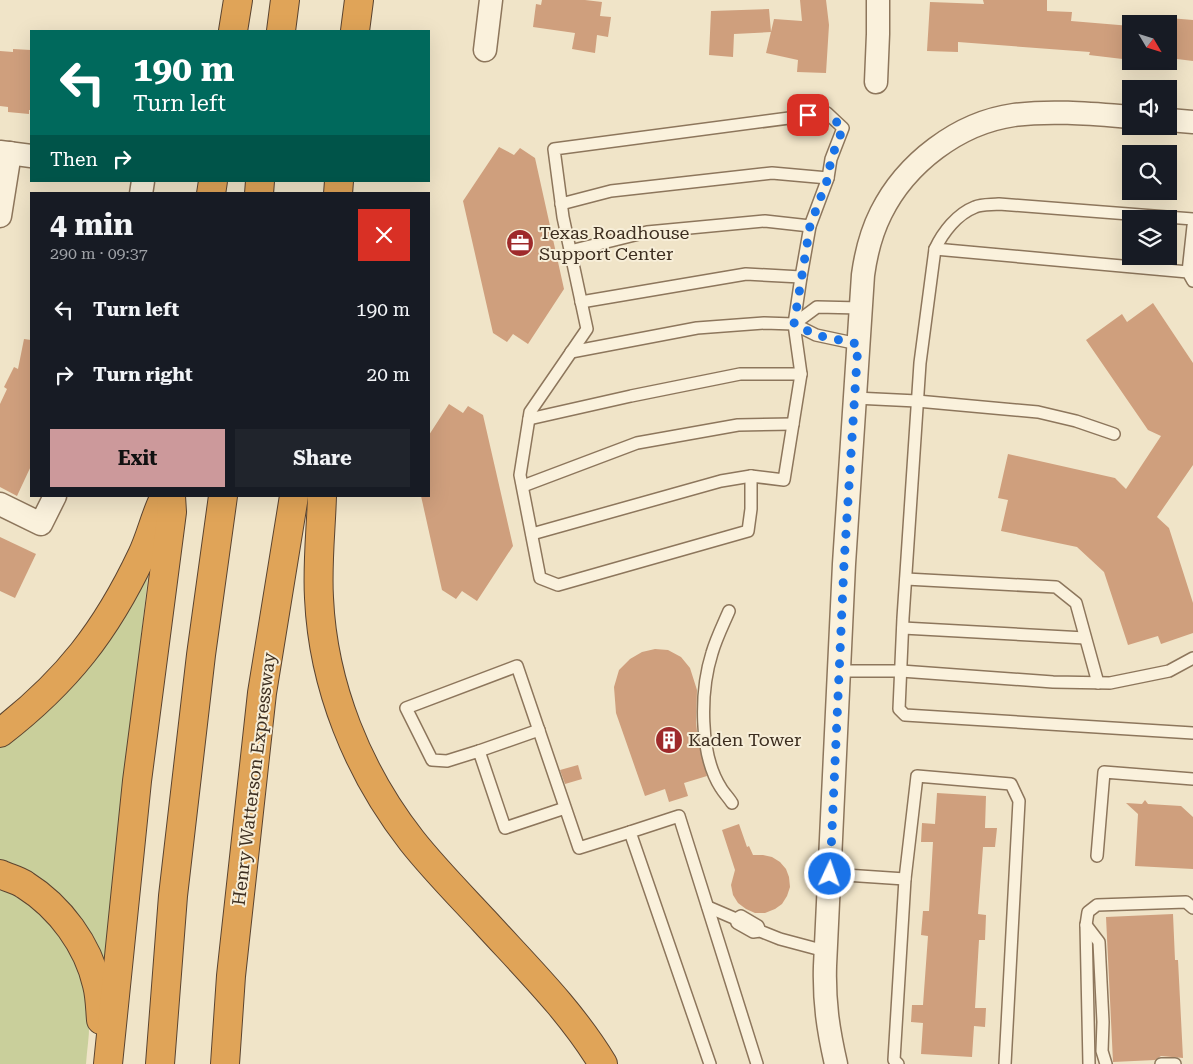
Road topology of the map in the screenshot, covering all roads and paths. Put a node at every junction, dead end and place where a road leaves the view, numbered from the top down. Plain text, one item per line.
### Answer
1 (238, 0) edge
2 (285, 0) edge
3 (359, 0) edge
4 (491, 0) edge
5 (878, 0) edge
6 (233, 30) edge
7 (281, 30) edge
8 (355, 30) edge
9 (485, 50) dead end
10 (876, 82) dead end
11 (1122, 117) edge
12 (1177, 121) edge
13 (1193, 122) edge
14 (14, 154) edge
15 (828, 178) junction
16 (561, 204) junction
17 (0, 216) edge
18 (1193, 219) edge
19 (810, 226) junction
20 (1193, 226) edge
21 (935, 249) junction
22 (570, 251) junction
23 (1191, 275) edge
24 (801, 277) junction
25 (581, 302) junction
26 (861, 308) junction
27 (794, 324) junction
28 (858, 344) junction
29 (571, 352) junction
30 (801, 374) junction
31 (855, 398) junction
32 (918, 401) junction
33 (529, 419) junction
34 (793, 424) junction
35 (1114, 434) dead end
36 (751, 476) junction
37 (523, 486) junction
38 (54, 497) edge
39 (164, 497) edge
40 (171, 497) edge
41 (223, 497) edge
42 (294, 497) edge
43 (322, 497) edge
44 (0, 504) edge
45 (532, 534) junction
46 (906, 579) junction
47 (729, 611) dead end
48 (903, 628) junction
49 (1086, 638) junction
50 (1193, 658) edge
51 (840, 671) junction
52 (901, 672) junction
53 (1098, 683) junction
54 (539, 730) junction
55 (0, 733) edge
56 (1193, 733) edge
57 (479, 751) junction
58 (1193, 779) edge
59 (732, 803) dead end
60 (565, 808) junction
61 (630, 832) junction
62 (1098, 856) dead end
63 (0, 874) edge
64 (830, 874) junction
65 (905, 878) junction
66 (708, 907) junction
67 (1193, 908) edge
68 (1086, 925) junction
69 (826, 951) junction
70 (107, 1064) edge
71 (160, 1064) edge
72 (225, 1064) edge
73 (603, 1064) edge
74 (710, 1064) edge
75 (757, 1064) edge
76 (836, 1064) edge
77 (898, 1064) edge
78 (1005, 1064) edge
79 (1089, 1064) edge
80 (1106, 1064) edge
81 (1161, 1064) edge
82 (1175, 1064) edge

1 - 6 highway
2 - 7 highway
3 - 8 highway
4 - 9 street
5 - 10 street
11 - 26 street
12 - 13 street
14 - 17 street
15 - 16 lane
15 - 16 lane
15 - 19 lane
16 - 22 lane
18 - 21 lane
19 - 22 lane
19 - 24 lane
20 - 23 lane
21 - 23 lane
21 - 32 lane
22 - 25 lane
24 - 25 lane
24 - 27 lane
25 - 29 lane
26 - 27 lane
26 - 28 street
27 - 28 lane
27 - 29 lane
27 - 30 lane
28 - 31 street
29 - 33 lane
30 - 33 lane
30 - 34 lane
31 - 32 lane
31 - 51 street
32 - 35 lane
32 - 46 lane
33 - 37 lane
34 - 36 lane
34 - 37 lane
36 - 45 lane
36 - 45 lane
37 - 45 lane
38 - 44 street
39 - 55 highway
40 - 70 highway
41 - 71 highway
42 - 72 highway, Henry Watterson Expressway
43 - 73 highway
46 - 48 lane
46 - 49 lane
47 - 59 lane
48 - 49 lane
48 - 52 lane
49 - 53 lane
50 - 53 lane
51 - 52 lane
51 - 64 street
52 - 53 lane
52 - 56 lane
54 - 57 lane
54 - 57 lane
54 - 60 lane
57 - 60 lane
58 - 62 lane
60 - 61 lane
61 - 66 lane
61 - 74 lane
63 - 70 highway
64 - 65 lane
64 - 69 street
65 - 77 lane
65 - 78 lane
66 - 69 lane
66 - 75 lane
67 - 68 lane
68 - 79 lane
68 - 80 lane
69 - 76 street
81 - 82 lane

